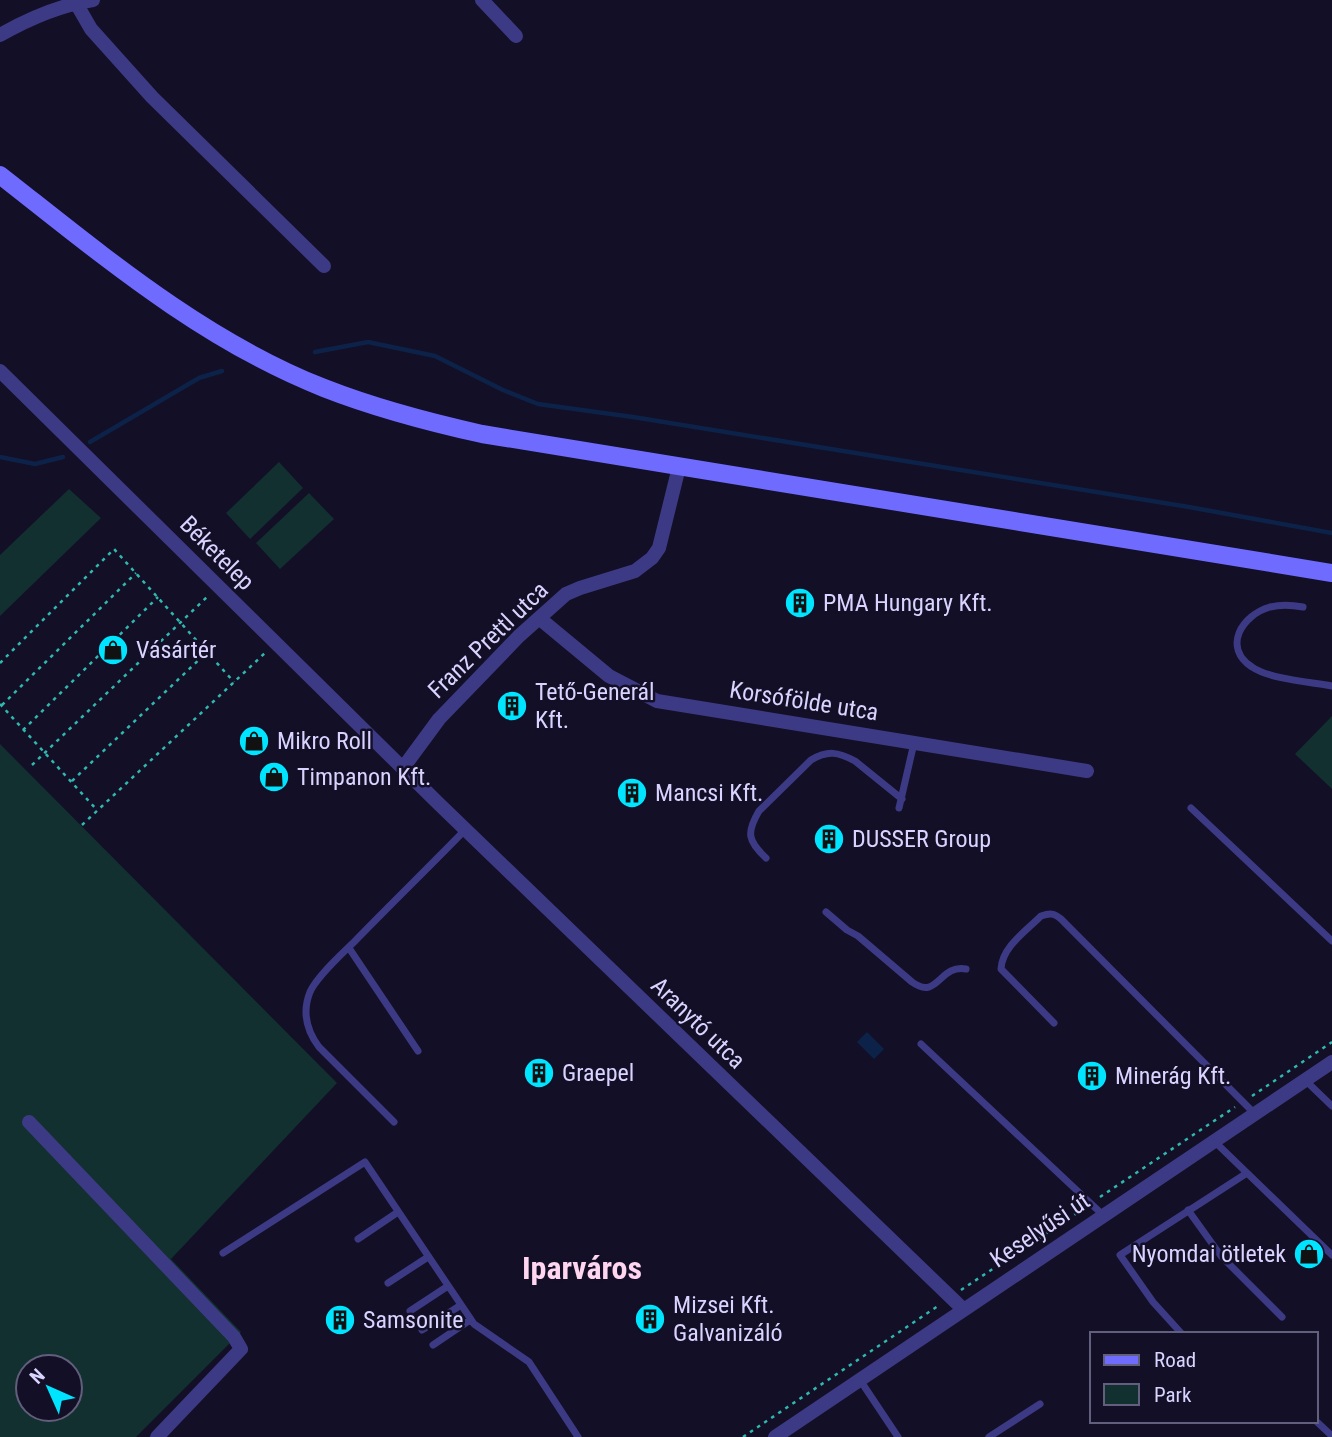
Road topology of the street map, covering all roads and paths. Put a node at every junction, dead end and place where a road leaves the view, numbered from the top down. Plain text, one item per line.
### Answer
1 (93, 0) edge
2 (482, 0) edge
3 (76, 3) junction
4 (53, 6) edge
5 (0, 35) edge
6 (516, 36) dead end
7 (0, 176) edge
8 (324, 266) dead end
9 (0, 371) edge
10 (679, 467) junction
11 (136, 573) junction
12 (1332, 573) edge
13 (218, 586) junction
14 (158, 597) junction
15 (1303, 607) dead end
16 (539, 618) junction
17 (181, 622) junction
18 (276, 643) junction
19 (207, 652) junction
20 (0, 663) edge
21 (234, 682) junction
22 (1332, 685) edge
23 (1, 705) edge
24 (23, 730) junction
25 (914, 742) junction
26 (46, 753) junction
27 (32, 765) dead end
28 (403, 768) junction
29 (1087, 771) dead end
30 (72, 781) junction
31 (902, 799) junction
32 (899, 808) dead end
33 (1191, 808) dead end
34 (98, 810) junction
35 (82, 825) dead end
36 (465, 830) junction
37 (766, 858) dead end
38 (826, 912) dead end
39 (1332, 941) edge
40 (349, 947) junction
41 (966, 969) dead end
42 (1054, 1023) dead end
43 (1332, 1042) edge
44 (921, 1044) dead end
45 (418, 1051) dead end
46 (1332, 1062) edge
47 (1305, 1080) junction
48 (1243, 1102) junction
49 (1332, 1106) edge
50 (1254, 1114) junction
51 (29, 1122) dead end
52 (394, 1122) dead end
53 (1214, 1140) junction
54 (1247, 1173) junction
55 (1090, 1204) junction
56 (1188, 1210) junction
57 (398, 1212) junction
58 (1102, 1215) junction
59 (358, 1239) dead end
60 (223, 1253) dead end
61 (1332, 1255) edge
62 (428, 1257) junction
63 (388, 1283) dead end
64 (448, 1286) junction
65 (950, 1297) junction
66 (461, 1305) junction
67 (962, 1309) junction
68 (410, 1311) dead end
69 (1282, 1317) dead end
70 (470, 1320) junction
71 (422, 1330) dead end
72 (1180, 1332) edge
73 (433, 1345) dead end
74 (860, 1379) junction
75 (1040, 1404) dead end
76 (1318, 1423) edge
77 (1332, 1436) edge
78 (157, 1437) edge
79 (578, 1437) edge
80 (743, 1437) edge
81 (775, 1437) edge
82 (898, 1437) edge
83 (989, 1437) edge

1 - 3 street
2 - 6 street
3 - 4 street
3 - 8 street
4 - 5 street
7 - 10 main road
9 - 13 street, Béketelep
10 - 12 main road
10 - 16 street, Franz Prettl utca
11 - 14 path
11 - 20 path
11 - 23 path
13 - 17 path
13 - 18 street, Béketelep
14 - 17 path
14 - 24 path
15 - 22 lane
16 - 25 street, Korsófölde utca
16 - 28 street, Franz Prettl utca
17 - 19 path
17 - 26 path
18 - 21 path
18 - 28 street, Béketelep
19 - 21 path
19 - 30 path
21 - 34 path
23 - 24 path
24 - 26 path
25 - 29 street, Korsófölde utca
25 - 31 lane
26 - 27 path
26 - 30 path
28 - 36 street, Aranytó utca
30 - 34 path
31 - 32 lane
31 - 37 lane
33 - 39 lane
34 - 35 path
36 - 40 lane
36 - 65 street, Aranytó utca
38 - 41 lane
40 - 45 lane
40 - 52 lane
42 - 48 lane
43 - 48 path
44 - 55 lane
46 - 47 street, Keselyűsi út
47 - 49 lane
47 - 50 street, Keselyűsi út
48 - 50 lane
48 - 55 path
50 - 53 street, Keselyűsi út
51 - 78 street
53 - 54 lane
53 - 58 street, Keselyűsi út
54 - 56 lane
54 - 61 lane
55 - 58 lane
55 - 65 path
56 - 69 lane
56 - 72 lane
57 - 59 lane
57 - 60 lane
57 - 62 lane
58 - 67 street, Keselyűsi út
62 - 63 lane
62 - 64 lane
64 - 66 lane
64 - 68 lane
65 - 67 street, Aranytó utca
65 - 80 path
66 - 70 lane
66 - 71 lane
67 - 74 street, Keselyűsi út
70 - 73 lane
70 - 79 lane
74 - 81 street, Keselyűsi út
74 - 82 lane
75 - 83 lane
76 - 77 lane

